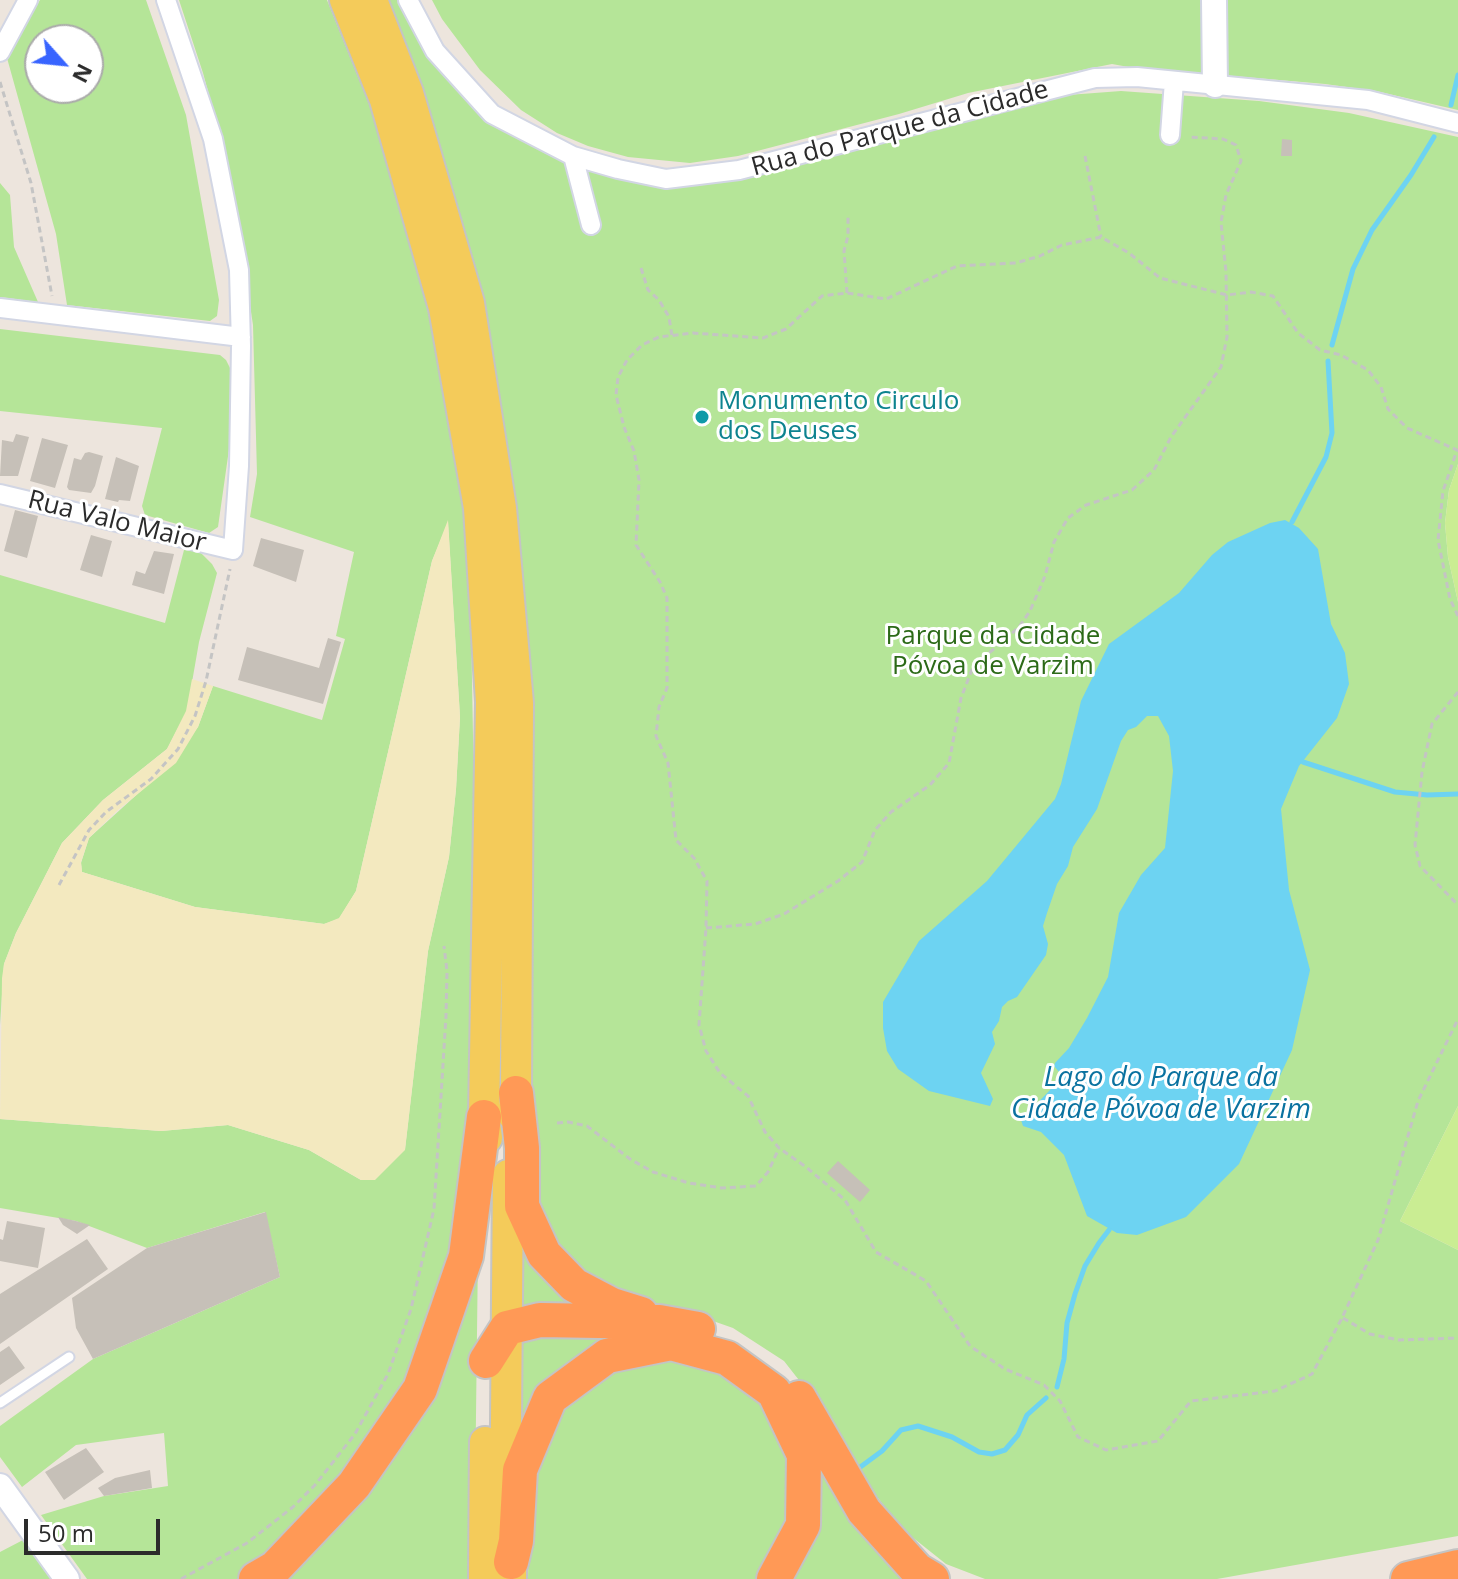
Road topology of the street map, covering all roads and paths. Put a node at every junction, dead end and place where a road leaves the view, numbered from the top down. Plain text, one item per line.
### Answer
1 (28, 0) edge
2 (166, 0) edge
3 (345, 0) edge
4 (372, 0) edge
5 (408, 0) edge
6 (1214, 0) edge
7 (0, 52) edge
8 (1174, 81) junction
9 (0, 82) edge
10 (1215, 85) junction
11 (1458, 123) edge
12 (1170, 135) joint
13 (573, 156) junction
14 (1085, 156) dead end
15 (848, 216) dead end
16 (591, 225) dead end
17 (1101, 237) junction
18 (641, 268) dead end
19 (847, 293) junction
20 (1227, 295) junction
21 (0, 308) edge
22 (53, 314) junction
23 (672, 336) junction
24 (241, 337) junction
25 (0, 494) edge
26 (233, 550) junction
27 (1458, 616) edge
28 (1458, 692) edge
29 (59, 885) dead end
30 (1458, 905) edge
31 (706, 928) junction
32 (444, 946) dead end
33 (1458, 1019) edge
34 (516, 1093) junction
35 (484, 1117) junction
36 (557, 1123) dead end
37 (779, 1148) junction
38 (1342, 1318) junction
39 (659, 1322) junction
40 (507, 1328) junction
41 (1458, 1338) edge
42 (69, 1357) dead end
43 (486, 1361) junction
44 (0, 1403) edge
45 (0, 1486) edge
46 (1458, 1567) edge
47 (502, 1573) edge
48 (67, 1579) edge
49 (181, 1579) edge
50 (256, 1579) edge
51 (774, 1579) edge
52 (932, 1579) edge
53 (1408, 1579) edge

1 - 7 street
2 - 24 street
3 - 35 main road
4 - 34 main road
5 - 13 street, Rua do Parque da Cidade
6 - 10 street
8 - 10 street, Rua do Parque da Cidade
8 - 12 street
8 - 13 street, Rua do Parque da Cidade
9 - 22 path
10 - 11 street, Rua do Parque da Cidade
12 - 20 path
13 - 16 street
14 - 17 path
15 - 19 path
17 - 19 path
17 - 20 path
18 - 23 path
19 - 23 path
20 - 27 path
20 - 31 path
21 - 22 street
22 - 24 street
23 - 31 path
24 - 26 street
25 - 26 street, Rua Valo Maior
26 - 29 path
28 - 30 path
31 - 37 path
32 - 49 path
33 - 38 path
34 - 39 highway
34 - 40 main road
35 - 43 main road
35 - 50 highway
36 - 37 path
37 - 38 path
38 - 41 path
39 - 40 highway
39 - 52 highway
40 - 43 highway
40 - 47 main road
42 - 44 lane
43 - 47 main road
45 - 48 street
46 - 53 highway
47 - 51 highway

